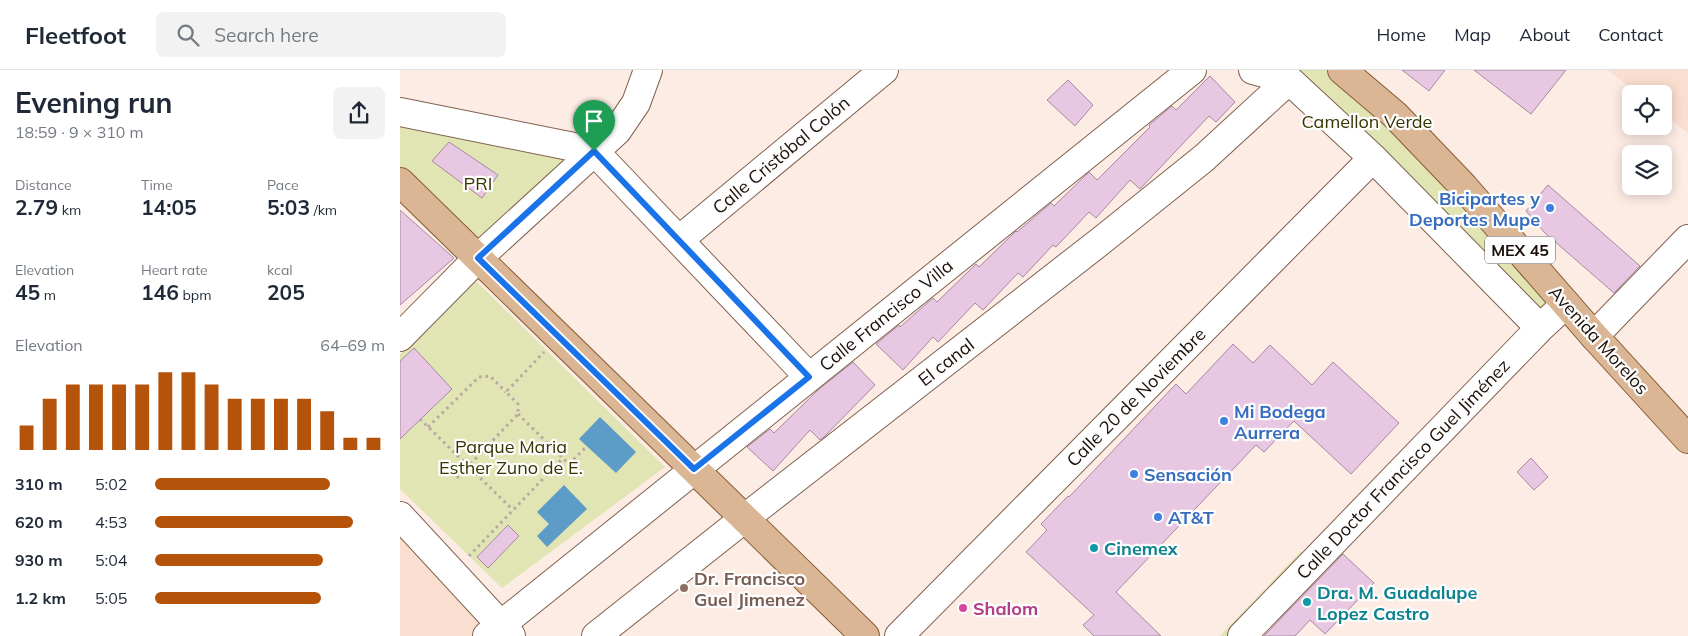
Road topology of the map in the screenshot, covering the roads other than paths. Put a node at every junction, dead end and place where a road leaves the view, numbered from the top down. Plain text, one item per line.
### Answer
1 (648, 70) edge
2 (884, 70) edge
3 (1192, 70) edge
4 (1253, 70) edge
5 (1342, 70) edge
6 (1289, 80) junction
7 (400, 112) edge
8 (594, 151) junction
9 (1373, 158) junction
10 (400, 182) edge
11 (1688, 239) edge
12 (679, 240) junction
13 (478, 258) junction
14 (1566, 304) junction
15 (1540, 328) junction
16 (1594, 336) junction
17 (400, 337) edge
18 (809, 377) junction
19 (1688, 439) edge
20 (694, 469) junction
21 (400, 516) edge
22 (745, 518) junction
23 (500, 632) edge
24 (596, 636) edge
25 (866, 636) edge
26 (899, 636) edge
27 (1242, 636) edge

1 - 8 street
2 - 12 street, Calle Cristóbal Colón
3 - 18 street, Calle Francisco Villa
4 - 6 street, Avenida Morelos
5 - 14 main road, Avenida Morelos / MEX 45
6 - 9 street, Avenida Morelos
6 - 22 street, El canal
7 - 8 street
8 - 12 street
8 - 13 street
9 - 15 street, Avenida Morelos
9 - 26 street, Calle 20 de Noviembre
10 - 13 main road
11 - 16 street
12 - 18 street
13 - 17 street
13 - 20 main road
14 - 15 street, Calle Doctor Francisco Guel Jiménez
14 - 16 main road, Avenida Morelos / MEX 45
15 - 27 street, Calle Doctor Francisco Guel Jiménez
16 - 19 main road, Avenida Morelos / MEX 45
18 - 20 street, Calle Francisco Villa
20 - 22 main road
20 - 23 street, Calle Francisco Villa
21 - 23 street
22 - 24 street, El canal
22 - 25 main road

